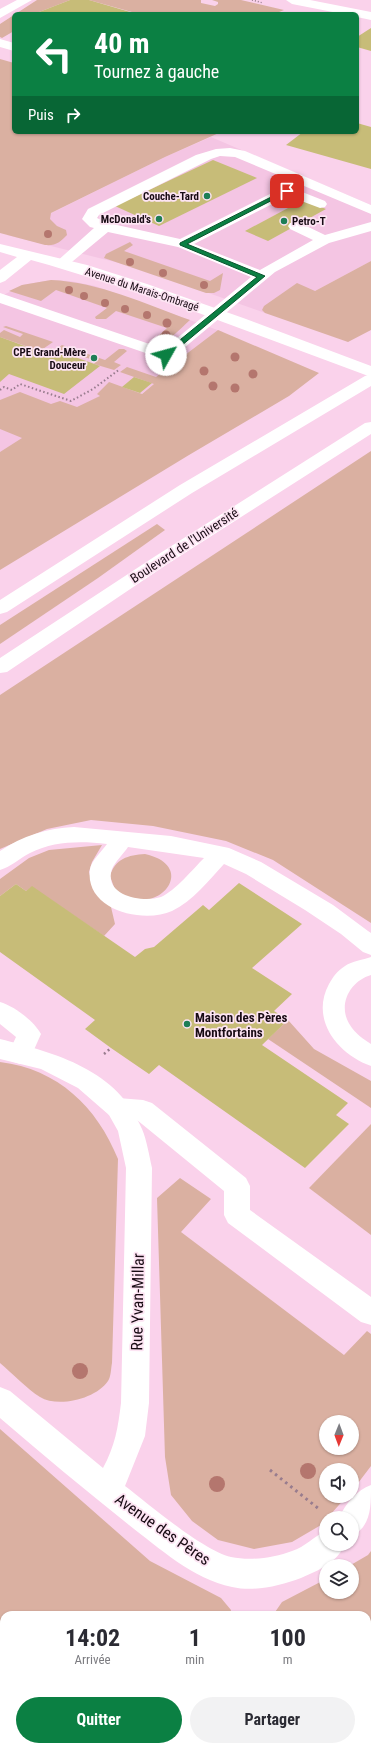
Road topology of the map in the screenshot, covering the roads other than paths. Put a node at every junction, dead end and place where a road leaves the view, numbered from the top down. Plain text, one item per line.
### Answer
1 (26, 0) edge
2 (292, 0) edge
3 (351, 12) edge
4 (0, 14) edge
5 (359, 14) edge
6 (371, 16) edge
7 (0, 43) edge
8 (12, 46) edge
9 (254, 208) junction
10 (371, 210) edge
11 (272, 216) dead end
12 (371, 225) edge
13 (295, 226) dead end
14 (106, 227) junction
15 (324, 240) junction
16 (182, 244) junction
17 (0, 248) edge
18 (28, 255) junction
19 (62, 264) junction
20 (262, 276) junction
21 (0, 278) edge
22 (0, 298) edge
23 (218, 314) junction
24 (371, 372) edge
25 (371, 380) edge
26 (371, 427) edge
27 (0, 608) edge
28 (0, 667) edge
29 (123, 838) junction
30 (221, 854) junction
31 (0, 862) edge
32 (371, 946) edge
33 (371, 966) edge
34 (0, 1011) edge
35 (10, 1052) edge
36 (371, 1056) edge
37 (118, 1108) junction
38 (371, 1313) edge
39 (0, 1400) edge
40 (107, 1490) junction
41 (371, 1499) edge
42 (359, 1514) edge
43 (323, 1551) edge

1 - 4 street
2 - 3 street
5 - 6 street
7 - 8 street
9 - 11 street
9 - 12 street
9 - 16 street
10 - 14 street
12 - 15 street
13 - 15 street
14 - 16 street
14 - 19 street
15 - 20 street
16 - 20 street
17 - 18 street, Avenue du Marais-Ombragé
18 - 19 street, Avenue du Marais-Ombragé
18 - 21 street
19 - 23 street, Avenue du Marais-Ombragé
20 - 23 street
22 - 23 street
23 - 24 street, Avenue du Marais-Ombragé
25 - 27 street
26 - 28 street, Boulevard de l'Université
29 - 30 street
29 - 30 street
29 - 31 street
30 - 32 street
33 - 36 street
34 - 35 street
35 - 37 street, Rue Yvan-Millar
37 - 38 street
37 - 40 street, Rue Yvan-Millar
39 - 40 street
40 - 43 street, Avenue des Pères
41 - 42 street

